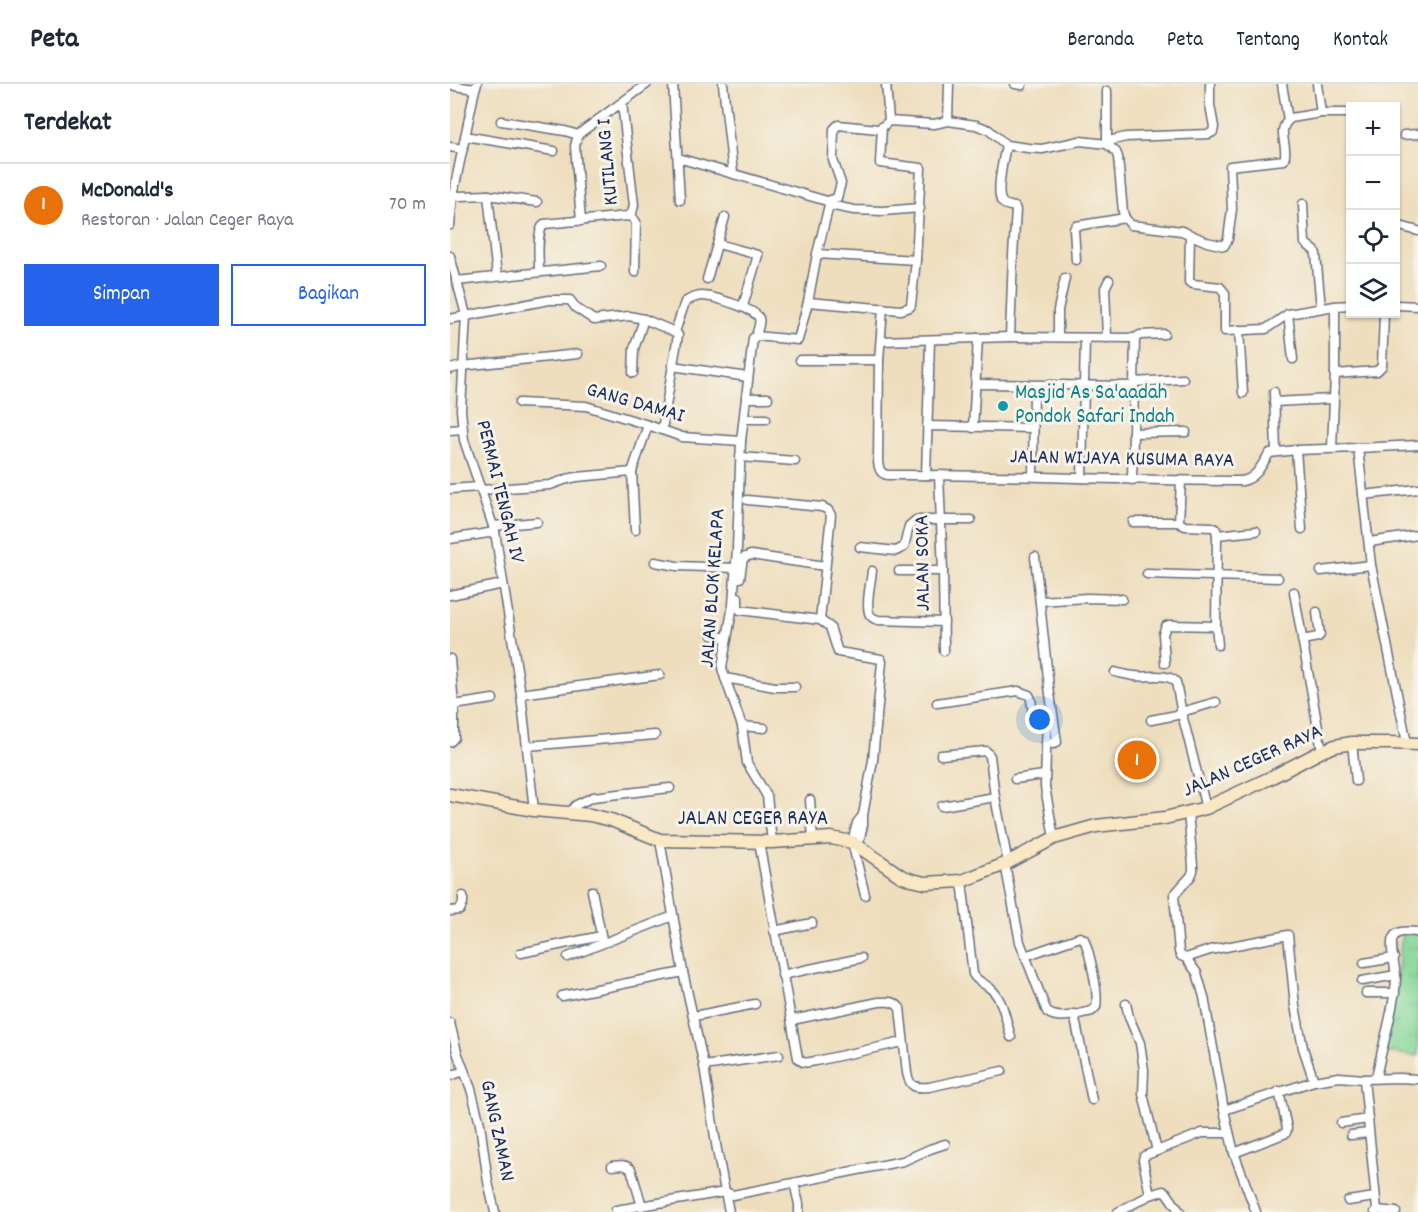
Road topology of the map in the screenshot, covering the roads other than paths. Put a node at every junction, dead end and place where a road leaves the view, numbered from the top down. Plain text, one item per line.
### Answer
1 (452, 84) edge
2 (647, 84) edge
3 (673, 84) edge
4 (723, 84) edge
5 (886, 84) edge
6 (949, 84) edge
7 (1015, 84) edge
8 (1210, 84) edge
9 (1282, 84) edge
10 (1317, 84) edge
11 (1022, 85) edge
12 (476, 87) edge
13 (1107, 91) dead end
14 (622, 103) junction
15 (1321, 113) junction
16 (1346, 113) edge
17 (1288, 120) junction
18 (501, 121) dead end
19 (948, 121) junction
20 (886, 124) junction
21 (1418, 134) edge
22 (578, 135) junction
23 (1404, 135) dead end
24 (465, 136) junction
25 (1107, 144) junction
26 (1006, 145) junction
27 (450, 147) edge
28 (463, 149) junction
29 (554, 151) dead end
30 (678, 158) junction
31 (734, 173) junction
32 (452, 195) edge
33 (488, 195) junction
34 (680, 200) dead end
35 (537, 202) dead end
36 (828, 203) junction
37 (1303, 204) dead end
38 (920, 208) junction
39 (628, 216) junction
40 (725, 217) dead end
41 (1125, 218) junction
42 (451, 219) edge
43 (581, 221) junction
44 (450, 225) edge
45 (1400, 226) edge
46 (1418, 231) edge
47 (1190, 235) junction
48 (718, 243) junction
49 (817, 254) junction
50 (450, 259) edge
51 (916, 260) junction
52 (1077, 260) dead end
53 (601, 266) dead end
54 (539, 271) junction
55 (634, 272) dead end
56 (497, 276) junction
57 (1065, 278) dead end
58 (707, 279) dead end
59 (456, 280) junction
60 (1109, 280) dead end
61 (808, 302) junction
62 (1346, 305) edge
63 (1400, 305) edge
64 (743, 306) junction
65 (1335, 306) junction
66 (1418, 306) edge
67 (883, 308) junction
68 (1322, 308) junction
69 (1288, 314) junction
70 (466, 315) junction
71 (1384, 318) edge
72 (450, 319) edge
73 (644, 319) junction
74 (1239, 330) junction
75 (675, 332) junction
76 (1164, 334) dead end
77 (756, 336) junction
78 (1010, 337) junction
79 (1058, 337) junction
80 (978, 338) junction
81 (1085, 338) junction
82 (1107, 338) junction
83 (1135, 338) junction
84 (930, 340) junction
85 (881, 341) junction
86 (578, 354) dead end
87 (1293, 359) dead end
88 (800, 360) dead end
89 (879, 360) junction
90 (462, 366) junction
91 (672, 366) junction
92 (450, 369) edge
93 (633, 372) dead end
94 (1335, 374) junction
95 (748, 377) junction
96 (1183, 379) dead end
97 (976, 384) junction
98 (1134, 384) junction
99 (1034, 386) junction
100 (1083, 386) junction
101 (1243, 393) dead end
102 (746, 398) junction
103 (768, 398) dead end
104 (1333, 399) junction
105 (519, 403) dead end
106 (744, 419) junction
107 (766, 419) dead end
108 (648, 425) junction
109 (927, 426) junction
110 (973, 428) junction
111 (462, 429) junction
112 (1033, 429) junction
113 (450, 430) edge
114 (662, 430) junction
115 (1186, 432) dead end
116 (1133, 433) junction
117 (741, 441) junction
118 (1418, 445) edge
119 (1332, 448) junction
120 (1358, 448) junction
121 (1296, 450) junction
122 (1276, 451) junction
123 (740, 457) junction
124 (795, 461) dead end
125 (632, 472) junction
126 (926, 475) junction
127 (939, 475) junction
128 (1033, 476) junction
129 (1082, 478) junction
130 (1132, 480) junction
131 (1181, 481) junction
132 (481, 488) junction
133 (450, 489) edge
134 (1418, 489) edge
135 (1363, 495) junction
136 (747, 501) dead end
137 (942, 520) junction
138 (970, 520) dead end
139 (537, 522) dead end
140 (1133, 522) dead end
141 (1179, 522) junction
142 (494, 529) junction
143 (1302, 529) dead end
144 (635, 530) dead end
145 (1256, 531) dead end
146 (1217, 535) junction
147 (1418, 535) edge
148 (450, 539) edge
149 (1369, 542) junction
150 (860, 547) dead end
151 (1035, 557) dead end
152 (655, 562) dead end
153 (1371, 565) junction
154 (825, 566) junction
155 (736, 568) junction
156 (872, 571) dead end
157 (899, 571) dead end
158 (943, 571) junction
159 (1322, 571) dead end
160 (1147, 574) dead end
161 (1216, 576) junction
162 (1278, 578) dead end
163 (503, 584) junction
164 (1294, 592) dead end
165 (450, 595) edge
166 (1122, 599) dead end
167 (1040, 601) junction
168 (1317, 612) dead end
169 (820, 620) junction
170 (944, 622) junction
171 (1216, 626) junction
172 (713, 627) dead end
173 (727, 638) junction
174 (1302, 640) junction
175 (1218, 645) dead end
176 (944, 651) dead end
177 (450, 659) edge
178 (1165, 663) dead end
179 (1115, 672) dead end
180 (660, 675) dead end
181 (725, 678) junction
182 (795, 687) dead end
183 (521, 694) junction
184 (493, 699) dead end
185 (1216, 702) dead end
186 (937, 703) dead end
187 (454, 705) junction
188 (1181, 713) junction
189 (1151, 720) dead end
190 (742, 726) junction
191 (764, 728) dead end
192 (655, 735) dead end
193 (450, 742) edge
194 (1046, 742) junction
195 (1352, 743) junction
196 (1412, 744) edge
197 (527, 746) junction
198 (1322, 750) junction
199 (941, 755) dead end
200 (1044, 775) junction
201 (1015, 778) dead end
202 (1356, 782) dead end
203 (670, 788) dead end
204 (451, 795) edge
205 (995, 797) junction
206 (810, 800) dead end
207 (942, 806) dead end
208 (1206, 808) junction
209 (534, 810) junction
210 (569, 813) junction
211 (1188, 813) junction
212 (1054, 838) junction
213 (813, 839) junction
214 (660, 840) junction
215 (759, 842) junction
216 (772, 842) junction
217 (855, 846) junction
218 (1006, 863) junction
219 (962, 881) junction
220 (592, 891) dead end
221 (463, 896) dead end
222 (865, 896) dead end
223 (450, 911) edge
224 (673, 916) junction
225 (812, 922) dead end
226 (774, 931) junction
227 (1418, 932) edge
228 (602, 939) junction
229 (521, 953) dead end
230 (1025, 956) junction
231 (568, 957) dead end
232 (861, 958) dead end
233 (1186, 958) junction
234 (1394, 958) junction
235 (1364, 963) dead end
236 (683, 972) junction
237 (782, 975) junction
238 (1396, 975) junction
239 (1362, 981) dead end
240 (1366, 993) dead end
241 (1395, 993) junction
242 (562, 996) dead end
243 (755, 1004) dead end
244 (1125, 1004) dead end
245 (1074, 1014) junction
246 (694, 1016) junction
247 (792, 1020) junction
248 (450, 1023) edge
249 (1011, 1037) dead end
250 (903, 1042) junction
251 (779, 1055) dead end
252 (704, 1066) junction
253 (464, 1071) junction
254 (1002, 1071) dead end
255 (450, 1076) edge
256 (1376, 1078) junction
257 (1364, 1079) junction
258 (1418, 1079) edge
259 (1314, 1081) junction
260 (1279, 1091) junction
261 (1092, 1100) dead end
262 (1224, 1110) junction
263 (1368, 1119) junction
264 (1341, 1123) dead end
265 (1230, 1133) junction
266 (1369, 1133) junction
267 (1352, 1135) dead end
268 (945, 1144) dead end
269 (1157, 1151) junction
270 (1234, 1153) junction
271 (612, 1166) dead end
272 (794, 1183) junction
273 (725, 1192) junction
274 (1150, 1195) junction
275 (1376, 1197) junction
276 (1348, 1201) dead end
277 (642, 1206) junction
278 (799, 1208) edge
279 (616, 1210) dead end
280 (1376, 1211) edge
281 (495, 1212) edge
282 (729, 1212) edge
283 (1118, 1212) edge
284 (1180, 1212) edge
285 (1256, 1212) edge
286 (1393, 1212) edge

1 - 12 street
2 - 14 street
3 - 30 street
4 - 31 street
5 - 20 street
6 - 19 street
7 - 11 street
8 - 25 street
9 - 17 street
10 - 15 street
12 - 24 street
13 - 25 street
14 - 22 street
14 - 39 street, KUTILANG I
15 - 16 street
15 - 17 street
17 - 47 street
18 - 22 street
19 - 20 street
19 - 26 street
20 - 36 street
20 - 38 street
21 - 23 street
22 - 43 street
24 - 28 street
24 - 29 street
25 - 26 street
25 - 41 street
26 - 78 street
27 - 28 street
28 - 32 street
30 - 31 street
30 - 34 street
31 - 36 street
32 - 33 street
32 - 42 street
33 - 35 street
33 - 56 street
36 - 38 street
36 - 49 street
37 - 68 street
38 - 51 street
39 - 43 street
39 - 55 street
40 - 48 street
41 - 47 street
41 - 52 street
42 - 44 street
43 - 54 street
45 - 46 street
47 - 74 street
48 - 58 street
48 - 64 street
49 - 51 street
49 - 61 street
50 - 59 street, PERMAI TENGAH IV
51 - 67 street
53 - 54 street
54 - 56 street
56 - 59 street
57 - 79 street
59 - 70 street, PERMAI TENGAH IV
60 - 82 street
61 - 67 street
61 - 77 street
62 - 65 street
63 - 66 street
64 - 75 street
64 - 77 street
65 - 68 street
65 - 94 street
67 - 85 street, JALAN WIJAYA KUSUMA RAYA
68 - 69 street
69 - 74 street
69 - 87 street
70 - 72 street
70 - 73 street
70 - 90 street, PERMAI TENGAH IV
71 - 94 street
73 - 75 street
73 - 93 street
74 - 101 street
75 - 91 street
76 - 83 street
77 - 95 street, JALAN BLOK KELAPA
78 - 79 street
78 - 80 street
79 - 81 street
80 - 84 street
80 - 97 street
81 - 82 street
81 - 100 street
82 - 83 street
83 - 98 street
84 - 85 street
84 - 109 street
85 - 89 street, JALAN WIJAYA KUSUMA RAYA
86 - 90 street
88 - 89 street
89 - 126 street, JALAN WIJAYA KUSUMA RAYA
90 - 92 street
90 - 111 street, PERMAI TENGAH IV
91 - 95 street
91 - 114 street
94 - 104 street
95 - 102 street, JALAN BLOK KELAPA
96 - 98 street
97 - 99 street
97 - 110 street
98 - 100 street
98 - 116 street
99 - 100 street
99 - 112 street
100 - 129 street
102 - 103 street
102 - 106 street, JALAN BLOK KELAPA
104 - 119 street
104 - 122 street
105 - 108 street, GANG DAMAI
106 - 107 street
106 - 117 street, JALAN BLOK KELAPA
108 - 114 street, GANG DAMAI
108 - 125 street
109 - 110 street
109 - 126 street
110 - 112 street
111 - 113 street
111 - 132 street, PERMAI TENGAH IV
112 - 128 street
114 - 117 street, GANG DAMAI
115 - 116 street
116 - 130 street
117 - 123 street, JALAN BLOK KELAPA
118 - 120 street
119 - 120 street
119 - 121 street
120 - 135 street
121 - 122 street
121 - 143 street
122 - 131 street, JALAN WIJAYA KUSUMA RAYA
123 - 124 street
123 - 155 street, JALAN BLOK KELAPA
125 - 132 street
125 - 144 street
126 - 127 street, JALAN WIJAYA KUSUMA RAYA
127 - 128 street, JALAN WIJAYA KUSUMA RAYA
127 - 137 street, JALAN SOKA
128 - 129 street, JALAN WIJAYA KUSUMA RAYA
129 - 130 street, JALAN WIJAYA KUSUMA RAYA
130 - 131 street, JALAN WIJAYA KUSUMA RAYA
131 - 141 street
132 - 133 street
132 - 142 street, PERMAI TENGAH IV
134 - 135 street
135 - 149 street
136 - 154 street
137 - 138 street
137 - 150 street
137 - 158 street, JALAN SOKA
139 - 142 street
140 - 141 street
141 - 146 street
142 - 148 street
142 - 163 street, PERMAI TENGAH IV
145 - 146 street
146 - 161 street
147 - 149 street
149 - 153 street
151 - 167 street
152 - 155 street
153 - 159 street
153 - 196 street
154 - 169 street
154 - 169 street
155 - 173 street, JALAN BLOK KELAPA
156 - 170 street
157 - 158 street
158 - 170 street, JALAN SOKA
160 - 161 street
161 - 162 street
161 - 171 street
163 - 165 street
163 - 183 street, PERMAI TENGAH IV
164 - 174 street
166 - 167 street
167 - 194 street
168 - 174 street
169 - 217 street
170 - 176 street, JALAN SOKA
171 - 175 street
171 - 178 street
172 - 173 street
173 - 181 street, JALAN BLOK KELAPA
174 - 198 street
177 - 187 street
179 - 188 street
180 - 183 street
181 - 182 street
181 - 190 street, JALAN BLOK KELAPA
183 - 197 street, PERMAI TENGAH IV
184 - 187 street
185 - 188 street
186 - 194 street
187 - 193 street
188 - 189 street
188 - 208 street
190 - 191 street
190 - 216 street, JALAN BLOK KELAPA
192 - 197 street
194 - 200 street
195 - 196 main road, JALAN CEGER RAYA
195 - 198 main road, JALAN CEGER RAYA
195 - 202 street
197 - 209 street, PERMAI TENGAH IV
198 - 208 main road, JALAN CEGER RAYA
199 - 205 street
200 - 201 street
200 - 212 street
203 - 210 street
204 - 209 main road, JALAN CEGER RAYA
205 - 207 street
205 - 218 street
206 - 213 street
208 - 211 main road, JALAN CEGER RAYA
209 - 210 main road, JALAN CEGER RAYA
210 - 214 main road, JALAN CEGER RAYA
211 - 212 main road, JALAN CEGER RAYA
211 - 233 street
212 - 218 main road, JALAN CEGER RAYA
213 - 216 main road, JALAN CEGER RAYA
213 - 217 main road, JALAN CEGER RAYA
214 - 215 main road, JALAN CEGER RAYA
214 - 224 street
215 - 216 main road, JALAN CEGER RAYA
215 - 226 street
217 - 219 main road, JALAN CEGER RAYA
217 - 222 street
218 - 219 main road, JALAN CEGER RAYA
218 - 230 street
219 - 249 street
220 - 228 street
221 - 223 street
224 - 228 street
224 - 236 street
225 - 226 street
226 - 237 street
227 - 234 street
228 - 229 street
228 - 231 street
230 - 245 street
230 - 245 street
232 - 237 street
233 - 259 street
233 - 262 street
234 - 235 street
234 - 238 street
236 - 242 street
236 - 246 street
237 - 247 street
238 - 239 street
238 - 241 street
240 - 241 street
241 - 256 street
243 - 246 street
244 - 269 street
245 - 261 street
246 - 252 street
247 - 250 street
247 - 250 street
248 - 253 street, GANG ZAMAN
250 - 254 street
251 - 252 street
252 - 273 street
253 - 255 street
253 - 281 street, GANG ZAMAN
256 - 257 street
256 - 258 street
257 - 259 street
257 - 263 street
259 - 260 street
260 - 262 street
260 - 270 street
262 - 265 street
263 - 264 street
263 - 266 street
265 - 269 street
265 - 270 street
266 - 267 street
266 - 275 street
268 - 272 street
269 - 274 street
270 - 285 street
271 - 277 street
272 - 273 street
272 - 278 street
273 - 277 street
273 - 282 street
274 - 283 street
274 - 284 street
275 - 276 street
275 - 280 street
277 - 279 street
280 - 286 street

